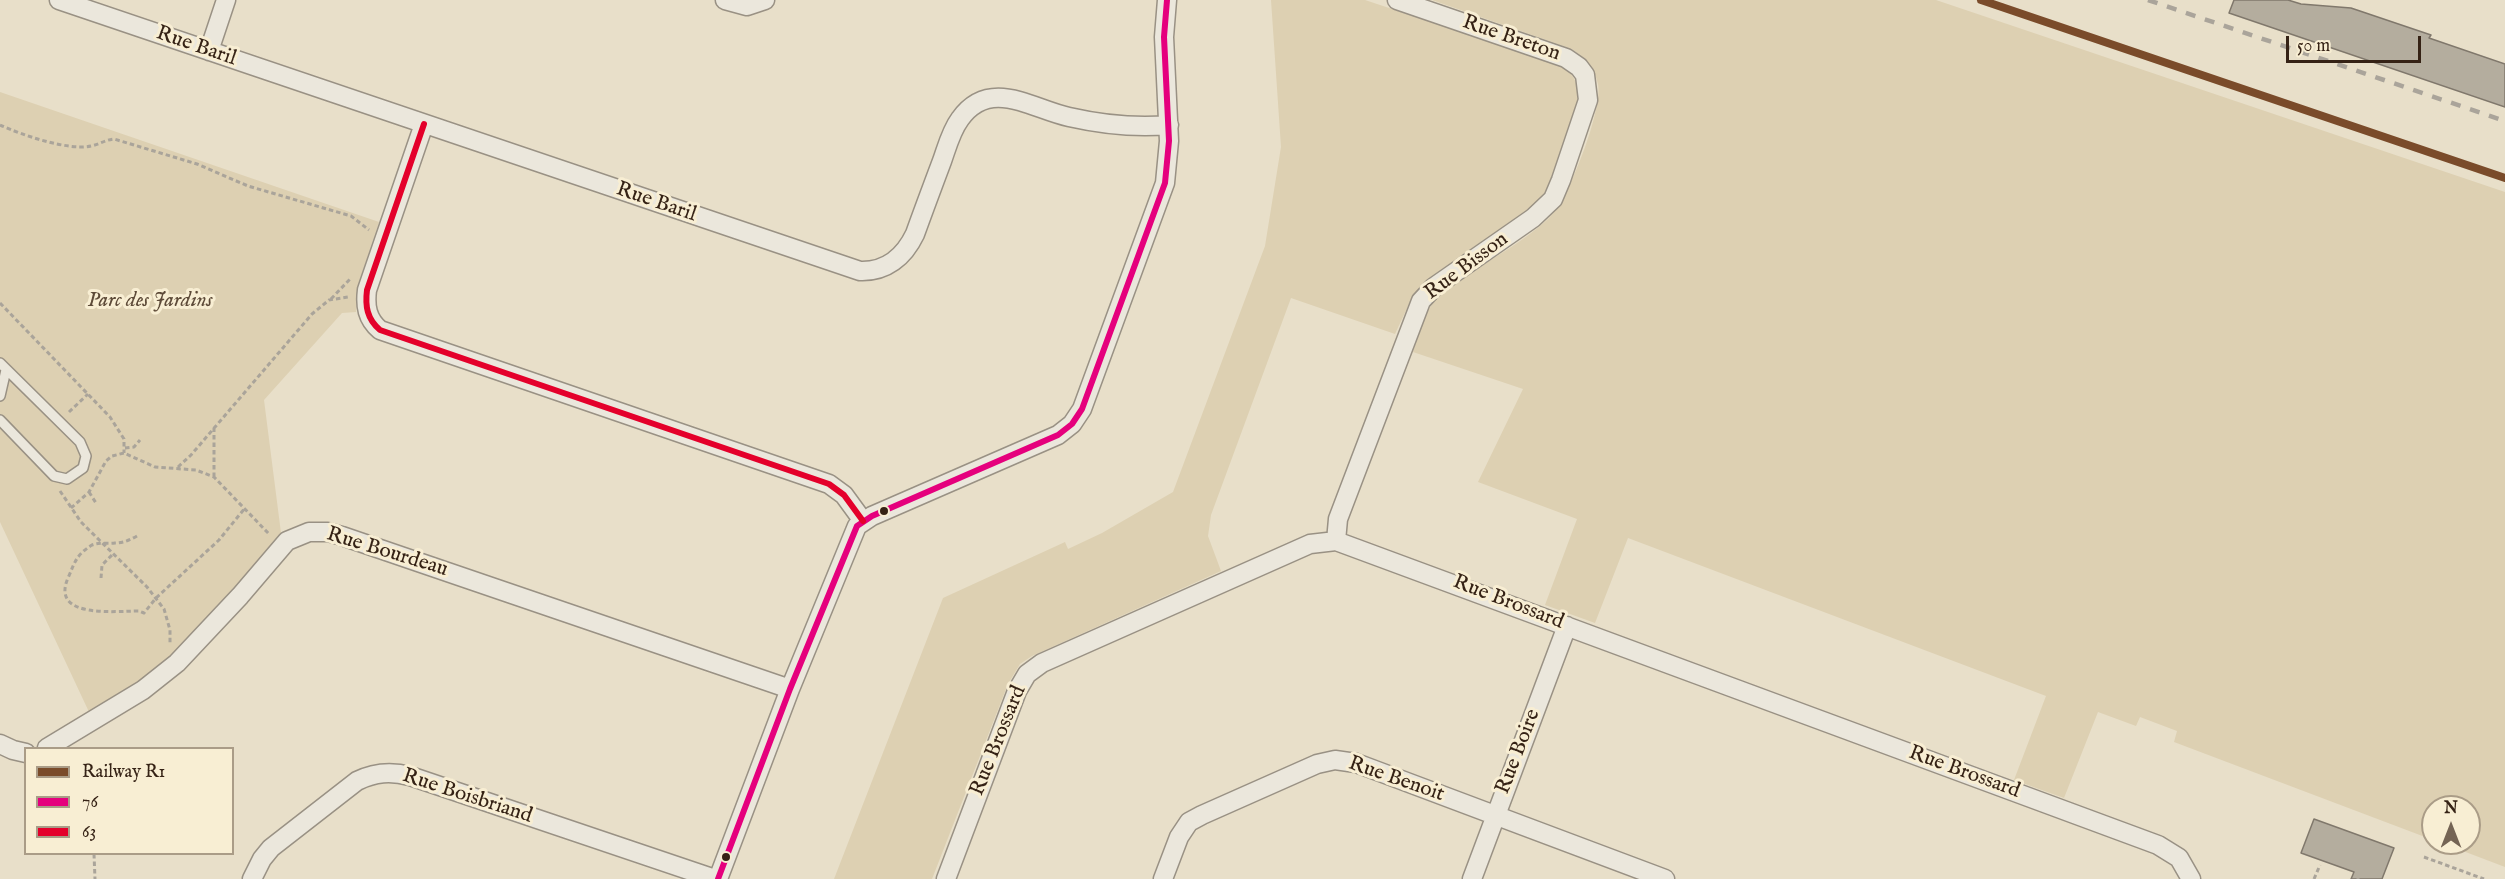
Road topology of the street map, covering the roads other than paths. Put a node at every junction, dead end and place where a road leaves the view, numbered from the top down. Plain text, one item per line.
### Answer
1 (59, 0) edge
2 (226, 0) edge
3 (725, 0) edge
4 (765, 0) edge
5 (1167, 0) edge
6 (1397, 0) edge
7 (208, 51) junction
8 (1585, 75) joint
9 (424, 124) junction
10 (1169, 125) junction
11 (3, 367) edge
12 (0, 396) edge
13 (0, 420) edge
14 (863, 521) junction
15 (1336, 541) junction
16 (1567, 626) junction
17 (790, 689) junction
18 (0, 744) edge
19 (49, 747) edge
20 (24, 753) edge
21 (1495, 815) junction
22 (252, 879) edge
23 (716, 879) edge
24 (946, 879) edge
25 (1163, 879) edge
26 (1472, 879) edge
27 (1665, 879) edge
28 (2191, 879) edge

1 - 7 street, Rue Baril
2 - 7 street
3 - 4 street
5 - 10 street
6 - 8 street, Rue Breton
7 - 9 street, Rue Baril
8 - 15 street, Rue Bisson
9 - 10 street, Rue Baril
9 - 14 street
10 - 14 street
11 - 12 lane
11 - 13 lane
14 - 17 street
15 - 16 street, Rue Brossard
15 - 24 street, Rue Brossard
16 - 21 street, Rue Boire
16 - 28 street, Rue Brossard
17 - 19 street, Rue Bourdeau
17 - 23 street
18 - 20 street
21 - 25 street, Rue Benoit
21 - 26 street, Rue Boire
21 - 27 street, Rue Benoit
22 - 23 street, Rue Boisbriand

